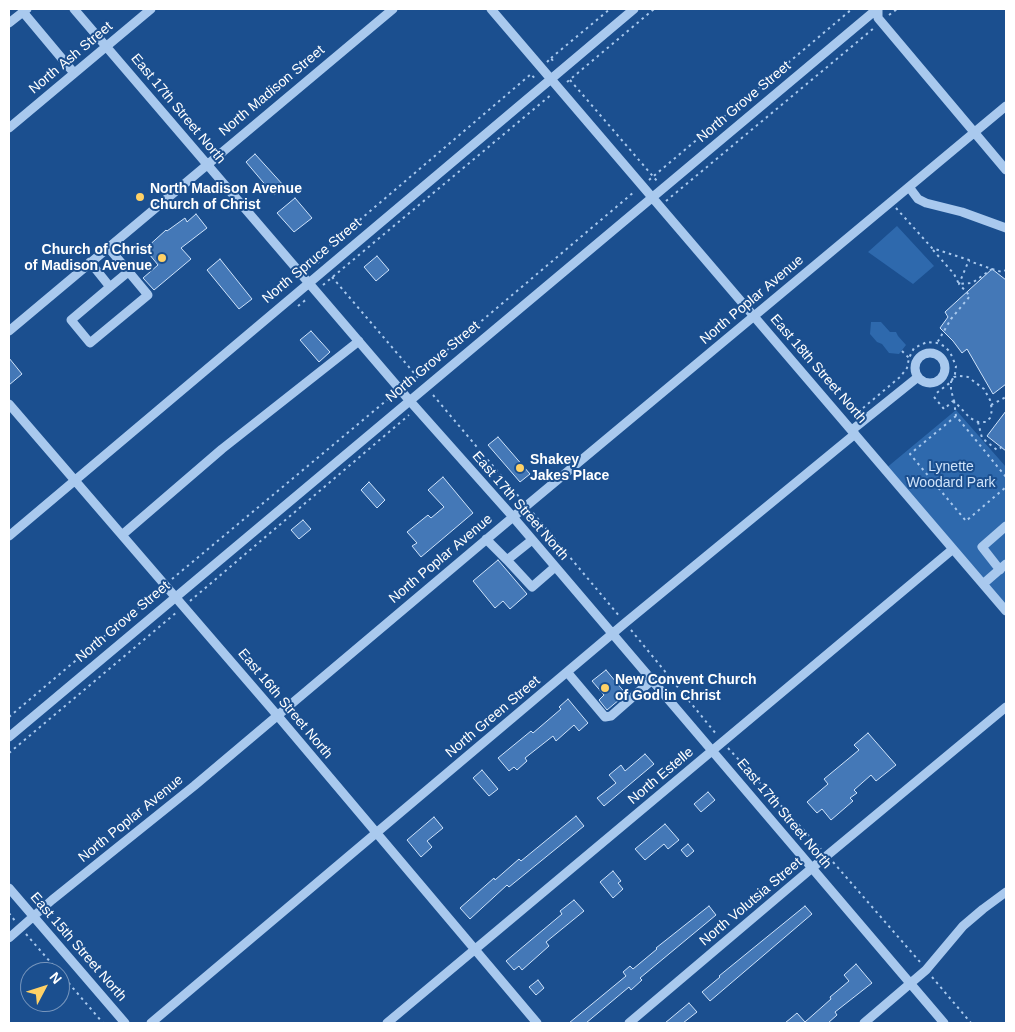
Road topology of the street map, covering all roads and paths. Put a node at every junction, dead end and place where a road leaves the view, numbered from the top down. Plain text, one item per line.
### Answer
1 (74, 9) edge
2 (151, 9) edge
3 (394, 9) edge
4 (491, 9) edge
5 (610, 9) edge
6 (634, 9) edge
7 (654, 9) edge
8 (852, 9) edge
9 (877, 9) edge
10 (897, 9) edge
11 (25, 10) edge
12 (882, 21) junction
13 (9, 23) edge
14 (106, 46) junction
15 (551, 58) junction
16 (541, 66) junction
17 (561, 70) junction
18 (74, 73) junction
19 (531, 74) junction
20 (551, 78) junction
21 (569, 80) junction
22 (542, 86) junction
23 (559, 88) junction
24 (550, 96) junction
25 (1006, 106) edge
26 (9, 128) edge
27 (975, 133) junction
28 (207, 164) junction
29 (1006, 170) edge
30 (653, 176) junction
31 (642, 186) junction
32 (663, 187) junction
33 (909, 187) junction
34 (652, 197) junction
35 (671, 197) junction
36 (660, 206) junction
37 (896, 208) dead end
38 (1006, 228) edge
39 (108, 247) junction
40 (932, 248) junction
41 (969, 260) junction
42 (90, 262) junction
43 (992, 269) junction
44 (1006, 270) edge
45 (327, 271) junction
46 (128, 272) junction
47 (333, 278) junction
48 (309, 282) junction
49 (959, 284) junction
50 (110, 287) junction
51 (317, 291) junction
52 (298, 306) dead end
53 (754, 316) junction
54 (9, 331) edge
55 (358, 341) junction
56 (937, 343) dead end
57 (902, 351) dead end
58 (909, 358) dead end
59 (417, 376) junction
60 (918, 377) dead end
61 (426, 386) junction
62 (400, 390) junction
63 (433, 395) junction
64 (934, 397) dead end
65 (1006, 397) edge
66 (409, 400) junction
67 (954, 401) junction
68 (9, 404) edge
69 (991, 405) junction
70 (417, 409) junction
71 (956, 416) junction
72 (978, 422) junction
73 (853, 432) junction
74 (1002, 447) dead end
75 (1006, 477) edge
76 (74, 480) junction
77 (1006, 488) edge
78 (526, 505) junction
79 (513, 517) junction
80 (1006, 526) edge
81 (122, 535) junction
82 (9, 536) edge
83 (486, 539) junction
84 (532, 540) junction
85 (953, 549) junction
86 (507, 560) junction
87 (555, 567) junction
88 (1003, 567) edge
89 (983, 584) junction
90 (165, 585) junction
91 (174, 596) junction
92 (183, 607) junction
93 (1006, 611) edge
94 (626, 623) junction
95 (612, 634) junction
96 (567, 672) junction
97 (652, 680) junction
98 (1006, 707) edge
99 (276, 715) junction
100 (9, 717) edge
101 (9, 737) edge
102 (723, 742) junction
103 (712, 751) junction
104 (9, 753) edge
105 (376, 834) junction
106 (827, 856) junction
107 (812, 868) junction
108 (9, 888) edge
109 (1006, 892) edge
110 (9, 913) edge
111 (33, 916) junction
112 (21, 927) junction
113 (9, 938) edge
114 (474, 949) junction
115 (51, 962) edge
116 (926, 970) junction
117 (70, 984) edge
118 (910, 984) junction
119 (103, 1023) edge
120 (125, 1023) edge
121 (151, 1023) edge
122 (387, 1023) edge
123 (537, 1023) edge
124 (629, 1023) edge
125 (864, 1023) edge
126 (944, 1023) edge
127 (971, 1023) edge

1 - 14 street, East 17th Street North
2 - 14 street, North Ash Street
3 - 28 street, North Madison Street
4 - 16 street, East 18th Street North
5 - 15 path
6 - 17 street, North Spruce Street
7 - 21 path
8 - 30 path
9 - 12 street
9 - 32 street, North Grove Street
10 - 12 path
11 - 13 street
11 - 18 street
12 - 27 street
12 - 35 path
14 - 18 street, North Ash Street
14 - 28 street, East 17th Street North
15 - 16 path
15 - 17 path
16 - 19 path
16 - 20 street, East 18th Street North
17 - 20 street, North Spruce Street
17 - 21 path
18 - 26 street, North Ash Street
19 - 22 path
19 - 45 path
20 - 22 street, North Spruce Street
20 - 23 street, East 18th Street North
21 - 23 path
21 - 30 path
22 - 24 path
22 - 45 street, North Spruce Street
23 - 24 path
23 - 31 street, East 18th Street North
24 - 47 path
25 - 27 street, North Poplar Avenue
27 - 29 street
27 - 33 street, North Poplar Avenue
28 - 39 street, North Madison Street
28 - 48 street, East 17th Street North
30 - 31 path
30 - 32 path
31 - 34 street, East 18th Street North
31 - 59 path
32 - 34 street, North Grove Street
32 - 35 path
33 - 38 street
33 - 53 street, North Poplar Avenue
34 - 36 street, East 18th Street North
34 - 61 street, North Grove Street
35 - 36 path
36 - 53 street, East 18th Street North
37 - 40 path
39 - 42 street, North Madison Street
39 - 46 street
40 - 41 path
40 - 49 path
41 - 43 path
41 - 49 path
42 - 50 street
42 - 54 street, North Madison Street
43 - 44 path
43 - 49 path
45 - 47 path
45 - 47 path
45 - 48 street, North Spruce Street
46 - 50 street
46 - 50 street
47 - 51 path
47 - 59 path
48 - 51 street, East 17th Street North
48 - 76 street, North Spruce Street
49 - 56 path
51 - 52 path
51 - 55 street, East 17th Street North
53 - 73 street, East 18th Street North
53 - 78 street, North Poplar Avenue
55 - 62 street, East 17th Street North
55 - 81 street
57 - 58 path
59 - 61 path
59 - 62 path
60 - 73 street, North Green Street
61 - 63 path
61 - 66 street, North Grove Street
62 - 66 street, East 17th Street North
62 - 90 path
63 - 70 path
63 - 78 path
64 - 67 path
65 - 69 path
66 - 70 street, East 17th Street North
66 - 91 street, North Grove Street
67 - 69 path
67 - 71 path
67 - 72 path
68 - 76 street, East 16th Street North
69 - 72 path
70 - 79 street, East 17th Street North
70 - 92 path
71 - 75 path
71 - 77 path
72 - 74 path
73 - 85 street, East 18th Street North
73 - 94 street, North Green Street
76 - 81 street, East 16th Street North
76 - 82 street, North Spruce Street
78 - 79 street, North Poplar Avenue
78 - 94 path
79 - 83 street, North Poplar Avenue
79 - 84 street, East 17th Street North
80 - 88 street
81 - 90 street, East 16th Street North
83 - 86 street
83 - 99 street, North Poplar Avenue
84 - 86 street
84 - 87 street, East 17th Street North
85 - 89 street, East 18th Street North
85 - 102 street, North Estelle
86 - 87 street
87 - 95 street, East 17th Street North
88 - 89 street
89 - 93 street, East 18th Street North
90 - 91 street, East 16th Street North
90 - 100 path
91 - 92 street, East 16th Street North
91 - 101 street, North Grove Street
92 - 99 street, East 16th Street North
92 - 104 path
94 - 95 street, North Green Street
94 - 102 path
95 - 96 street, North Green Street
95 - 97 street, East 17th Street North
96 - 97 street
96 - 105 street, North Green Street
97 - 103 street, East 17th Street North
98 - 106 street, North Volutsia Street
99 - 105 street, East 16th Street North
99 - 111 street, North Poplar Avenue
102 - 103 street, North Estelle
102 - 106 path
103 - 107 street, East 17th Street North
103 - 114 street, North Estelle
105 - 114 street, East 16th Street North
105 - 121 street, North Green Street
106 - 107 street, North Volutsia Street
106 - 116 path
107 - 118 street, East 17th Street North
107 - 124 street, North Volutsia Street
108 - 111 street, East 15th Street North
109 - 116 street
110 - 112 path
111 - 112 street, North Poplar Avenue
111 - 120 street, East 15th Street North
112 - 113 street, North Poplar Avenue
112 - 115 path
114 - 122 street, North Estelle
114 - 123 street, East 16th Street North
116 - 118 street
116 - 127 path
117 - 119 path
118 - 125 street
118 - 126 street, East 17th Street North

